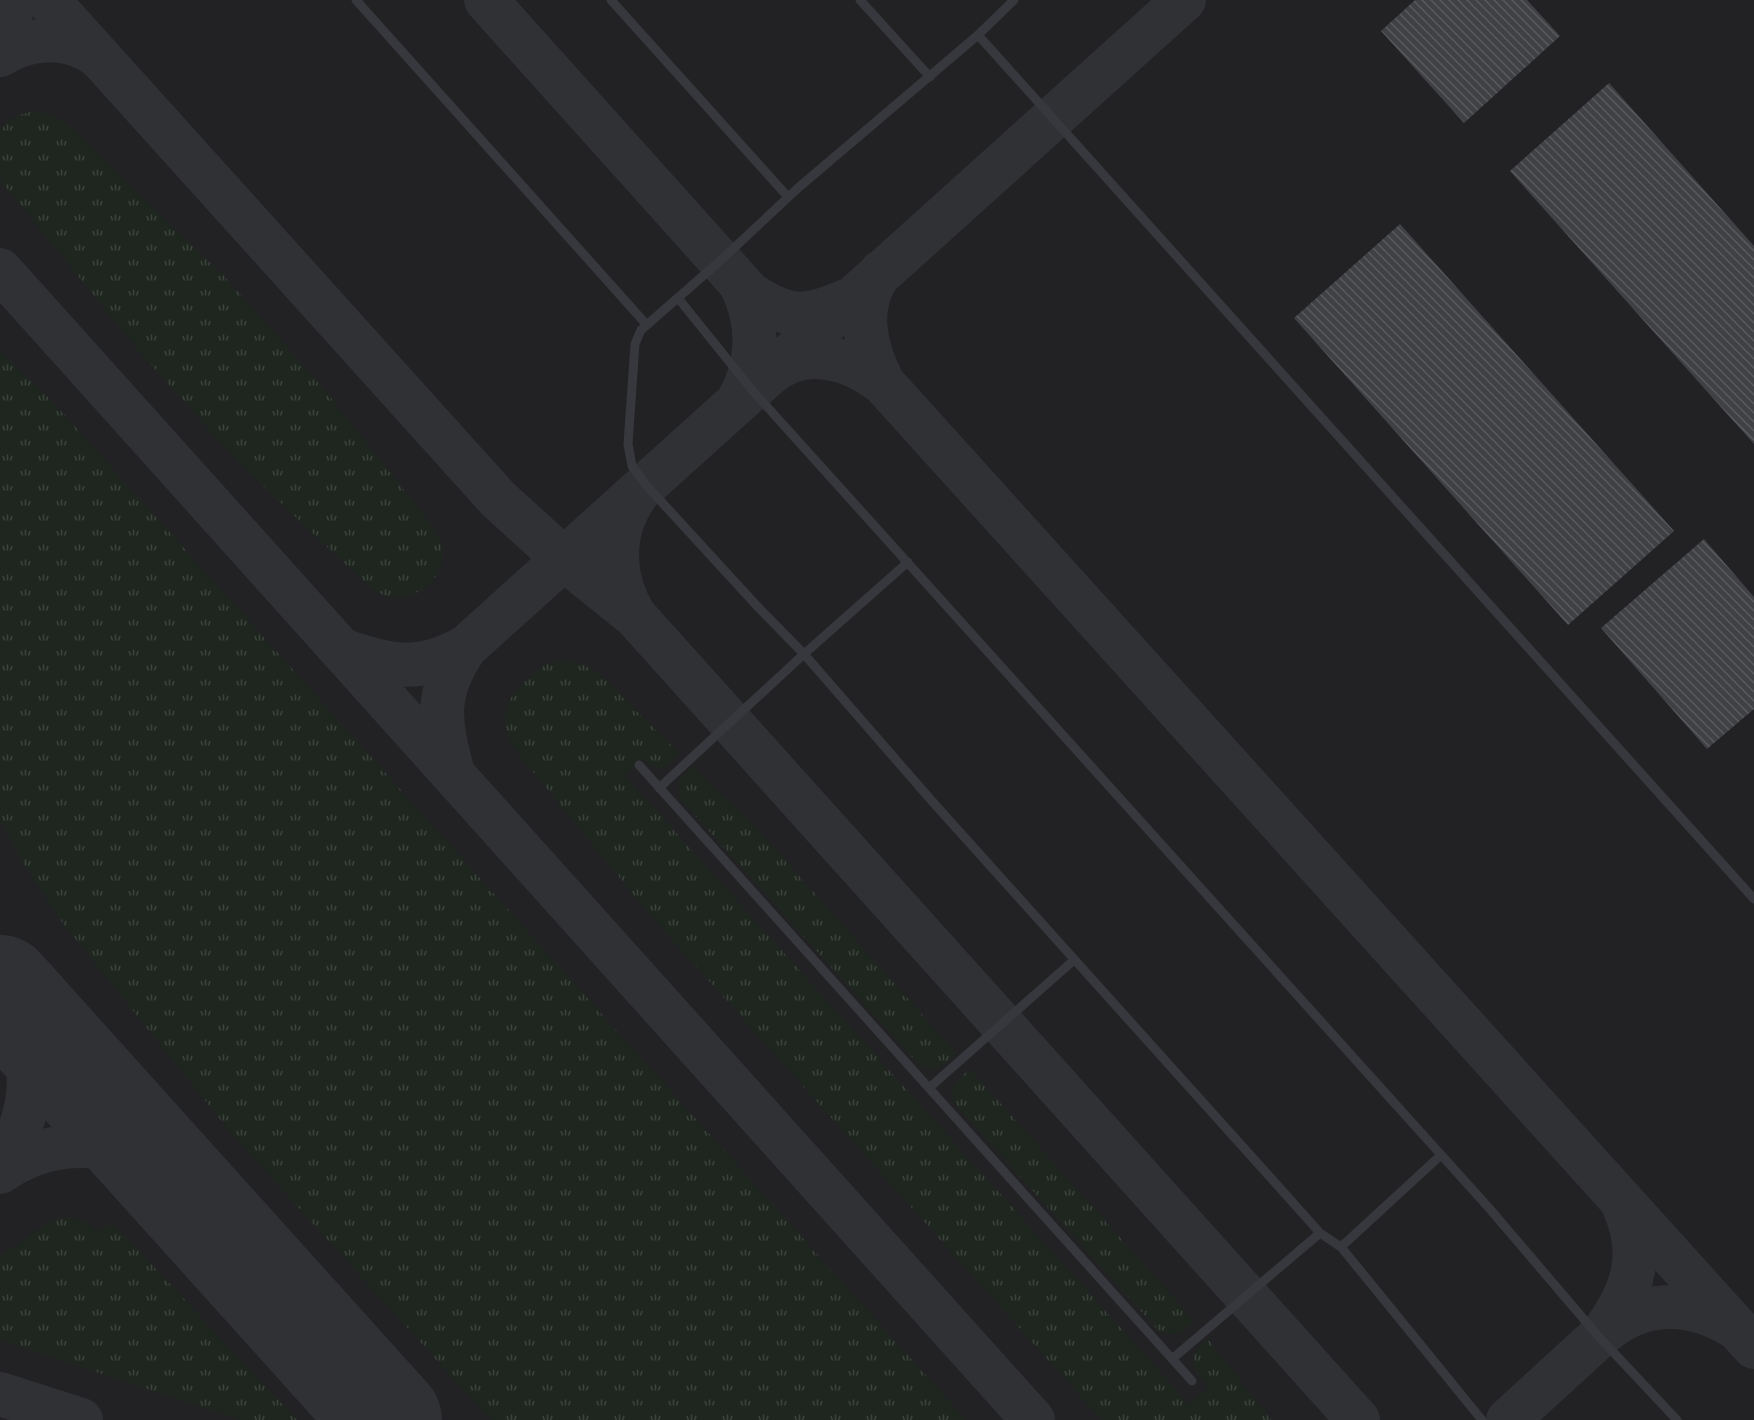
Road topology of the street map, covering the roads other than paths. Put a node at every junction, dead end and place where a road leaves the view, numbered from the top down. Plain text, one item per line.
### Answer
1 (357, 0) edge
2 (611, 0) edge
3 (860, 0) edge
4 (1014, 0) edge
5 (978, 35) junction
6 (930, 77) junction
7 (788, 197) junction
8 (678, 298) junction
9 (646, 324) junction
10 (908, 562) junction
11 (804, 654) junction
12 (639, 765) dead end
13 (659, 788) junction
14 (1754, 899) edge
15 (1074, 960) junction
16 (929, 1088) junction
17 (1441, 1155) junction
18 (1320, 1233) junction
19 (1341, 1246) junction
20 (1172, 1359) junction
21 (1192, 1381) dead end
22 (1482, 1420) edge
23 (1677, 1420) edge

1 - 9 lane
2 - 7 lane
3 - 6 lane
4 - 5 lane
5 - 6 lane
5 - 14 lane
6 - 7 lane
7 - 8 lane
8 - 9 lane
8 - 10 lane
9 - 11 lane
10 - 11 lane
10 - 17 lane
11 - 13 lane
11 - 15 lane
12 - 13 lane
13 - 16 lane
15 - 16 lane
15 - 18 lane
16 - 20 lane
17 - 19 lane
17 - 23 lane
18 - 19 lane
18 - 20 lane
19 - 22 lane
20 - 21 lane

